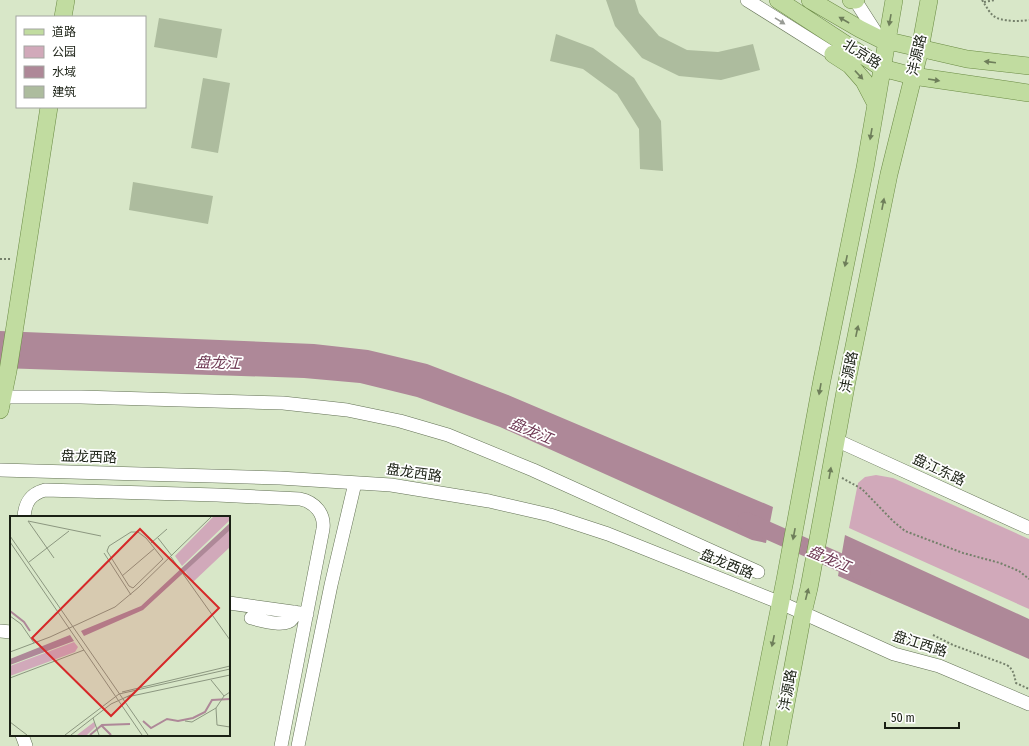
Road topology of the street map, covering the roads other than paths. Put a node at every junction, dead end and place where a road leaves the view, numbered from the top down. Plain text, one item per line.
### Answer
1 (66, 0) edge
2 (747, 0) edge
3 (778, 0) edge
4 (810, 0) edge
5 (816, 0) edge
6 (851, 0) edge
7 (856, 0) edge
8 (894, 0) edge
9 (929, 0) edge
10 (63, 16) edge
11 (883, 40) junction
12 (920, 49) junction
13 (833, 54) junction
14 (875, 64) junction
15 (1029, 66) edge
16 (913, 76) junction
17 (1029, 93) edge
18 (876, 104) junction
19 (49, 108) edge
20 (1, 401) edge
21 (836, 440) junction
22 (0, 470) edge
23 (355, 482) junction
24 (24, 516) edge
25 (1029, 528) edge
26 (758, 572) dead end
27 (230, 603) edge
28 (780, 603) junction
29 (301, 613) junction
30 (803, 613) junction
31 (251, 618) dead end
32 (0, 631) edge
33 (10, 632) edge
34 (1029, 704) edge
35 (22, 736) edge
36 (26, 746) edge
37 (282, 746) edge
38 (298, 746) edge
39 (752, 746) edge
40 (778, 746) edge

1 - 10 main road
2 -> 13 street
3 - 14 main road, 北京路
4 - 5 main road
11 -> 4 main road, 北京路
6 - 7 main road
7 - 11 street
8 -> 11 main road, 沣源路
9 - 12 main road, 沣源路
11 - 12 main road, 北京路
11 - 14 main road, 沣源路
15 -> 12 main road, 北京路
12 - 16 main road, 沣源路
13 - 14 street
13 -> 18 main road
14 - 16 main road, 北京路
14 - 18 main road, 沣源路
16 -> 17 main road, 北京路
21 -> 16 main road, 沣源路
18 -> 28 main road, 沣源路
19 - 20 main road
20 - 26 street
21 - 25 street, 盘江东路
30 -> 21 main road, 沣源路
22 - 23 street, 盘龙西路
23 - 28 street, 盘龙西路
23 - 38 street
24 - 29 street
27 - 29 street
28 - 30 street, 盘龙西路
28 -> 39 main road, 沣源路
29 - 31 street
29 - 37 street
30 - 34 street, 盘江西路
30 - 40 main road, 沣源路
32 - 33 street
35 - 36 street

